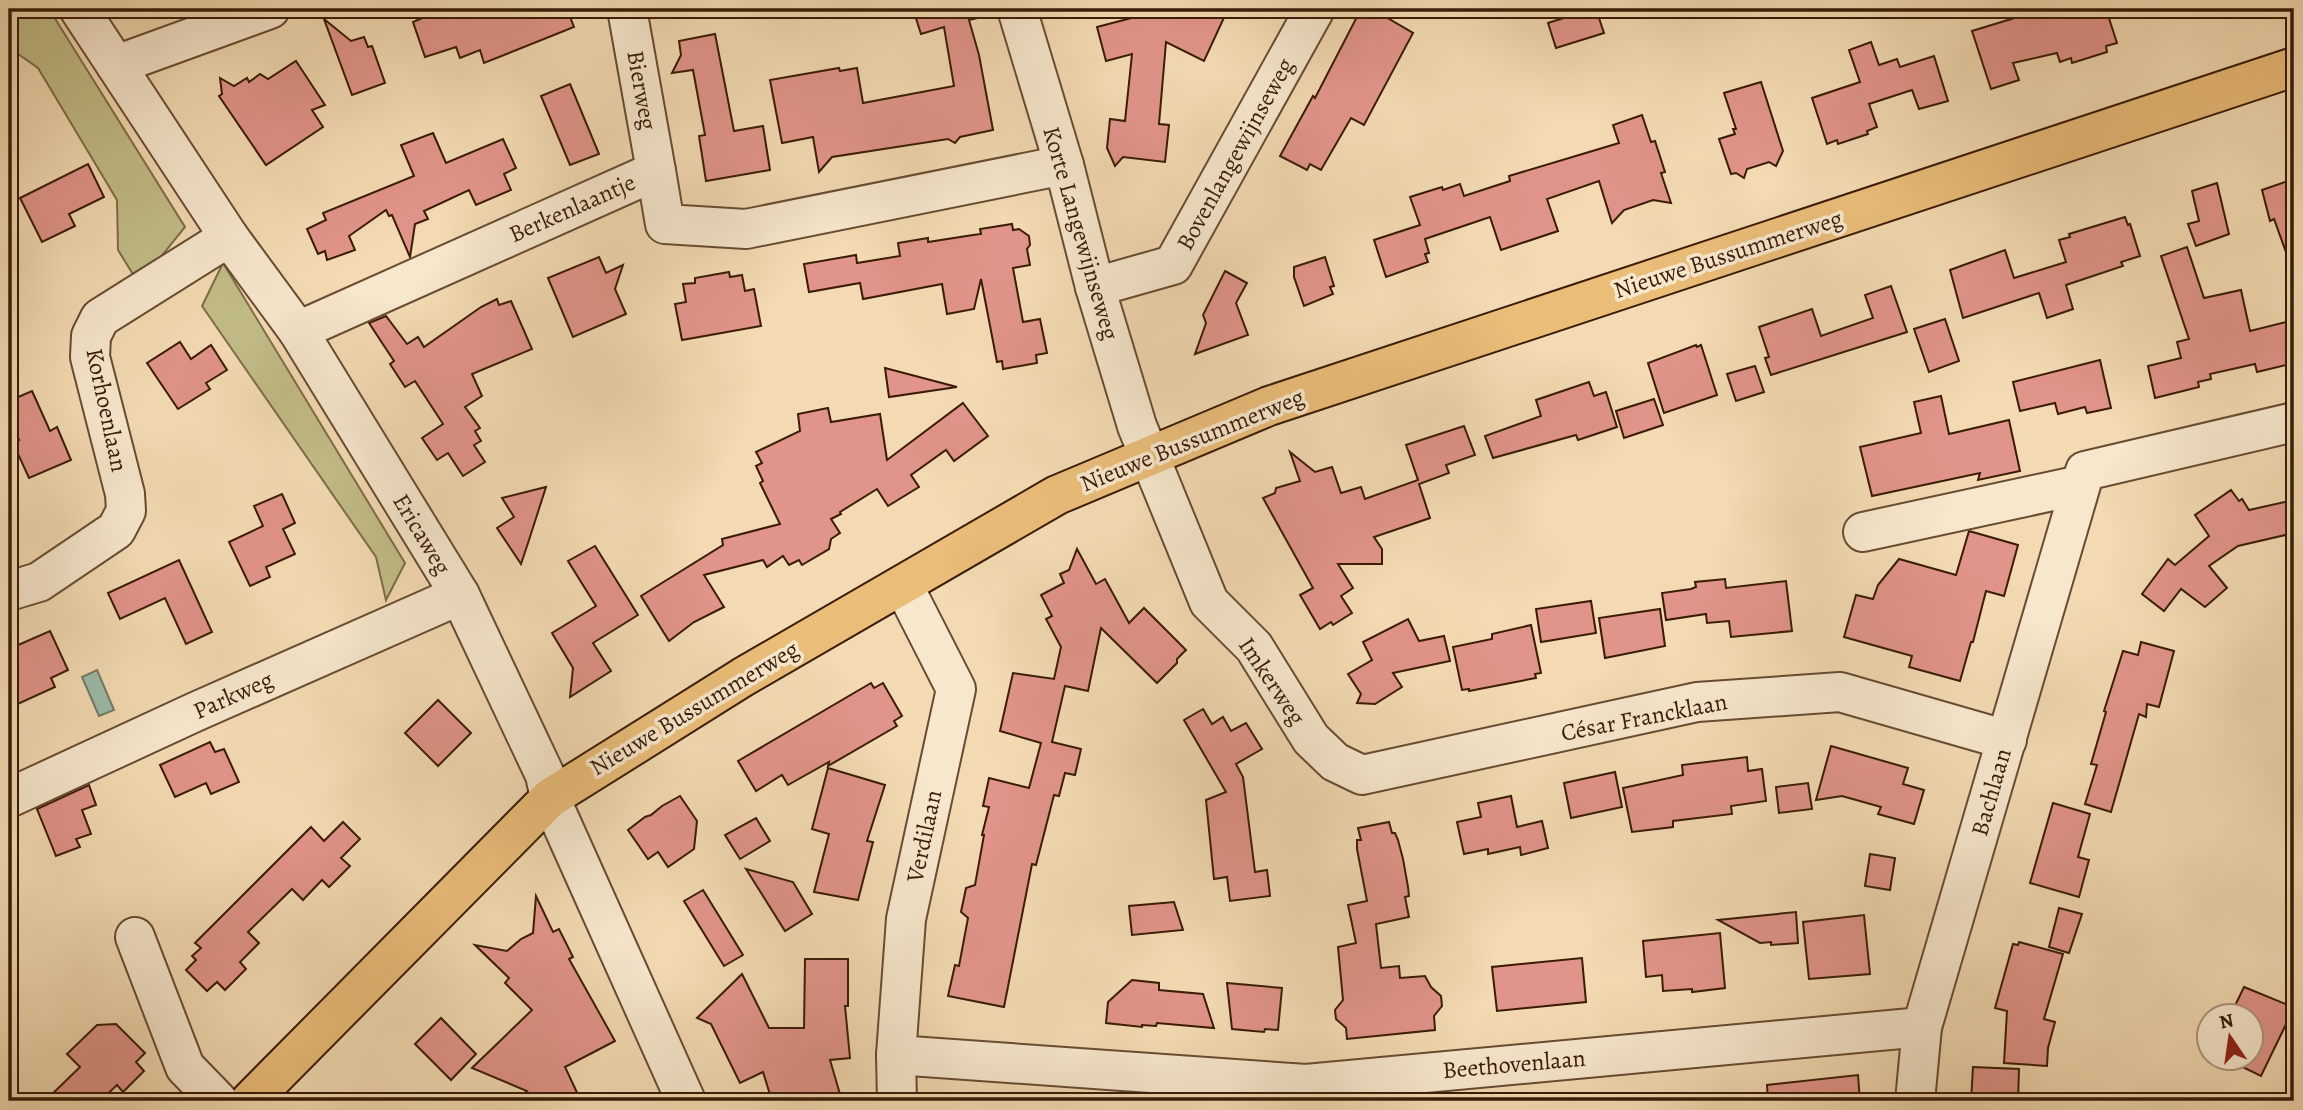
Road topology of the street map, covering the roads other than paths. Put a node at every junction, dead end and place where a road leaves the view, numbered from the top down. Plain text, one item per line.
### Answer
1 (79, 9) edge
2 (270, 9) edge
3 (627, 9) edge
4 (1017, 9) edge
5 (1315, 9) edge
6 (116, 65) junction
7 (2294, 67) edge
8 (1064, 165) junction
9 (656, 171) junction
10 (229, 237) junction
11 (1095, 287) junction
12 (298, 331) junction
13 (2294, 422) edge
14 (1149, 456) junction
15 (2080, 485) junction
16 (1863, 531) dead end
17 (903, 585) junction
18 (9, 591) edge
19 (460, 595) junction
20 (2007, 740) junction
21 (1362, 775) joint
22 (9, 798) edge
23 (550, 798) junction
24 (135, 937) dead end
25 (1922, 1027) junction
26 (896, 1055) junction
27 (218, 1101) edge
28 (250, 1101) edge
29 (686, 1101) edge
30 (897, 1101) edge
31 (1915, 1101) edge

1 - 6 street, Ericaweg
2 - 6 street
3 - 9 street, Bierweg
4 - 8 street, Korte Langewijnseweg
5 - 11 street, Bovenlangewijnseweg
6 - 10 street, Ericaweg
7 - 14 main road, Nieuwe Bussummerweg
8 - 9 street, Berkenlaantje
8 - 11 street, Korte Langewijnseweg
9 - 12 street, Berkenlaantje
10 - 12 street, Ericaweg
10 - 18 street, Korhoenlaan
11 - 14 street, Korte Langewijnseweg
12 - 19 street, Ericaweg
13 - 15 street
14 - 17 main road, Nieuwe Bussummerweg
14 - 21 street, Imkerweg
15 - 16 street
15 - 20 street, Bachlaan
17 - 23 main road, Nieuwe Bussummerweg
17 - 26 street, Verdilaan
19 - 22 street, Parkweg
19 - 23 street, Ericaweg
20 - 21 street, César Francklaan
20 - 25 street, Bachlaan
23 - 28 main road, Nieuwe Bussummerweg
23 - 29 street, Ericaweg
24 - 27 street
25 - 26 street, Beethovenlaan
25 - 31 street, Bachlaan
26 - 30 street, Verdilaan

